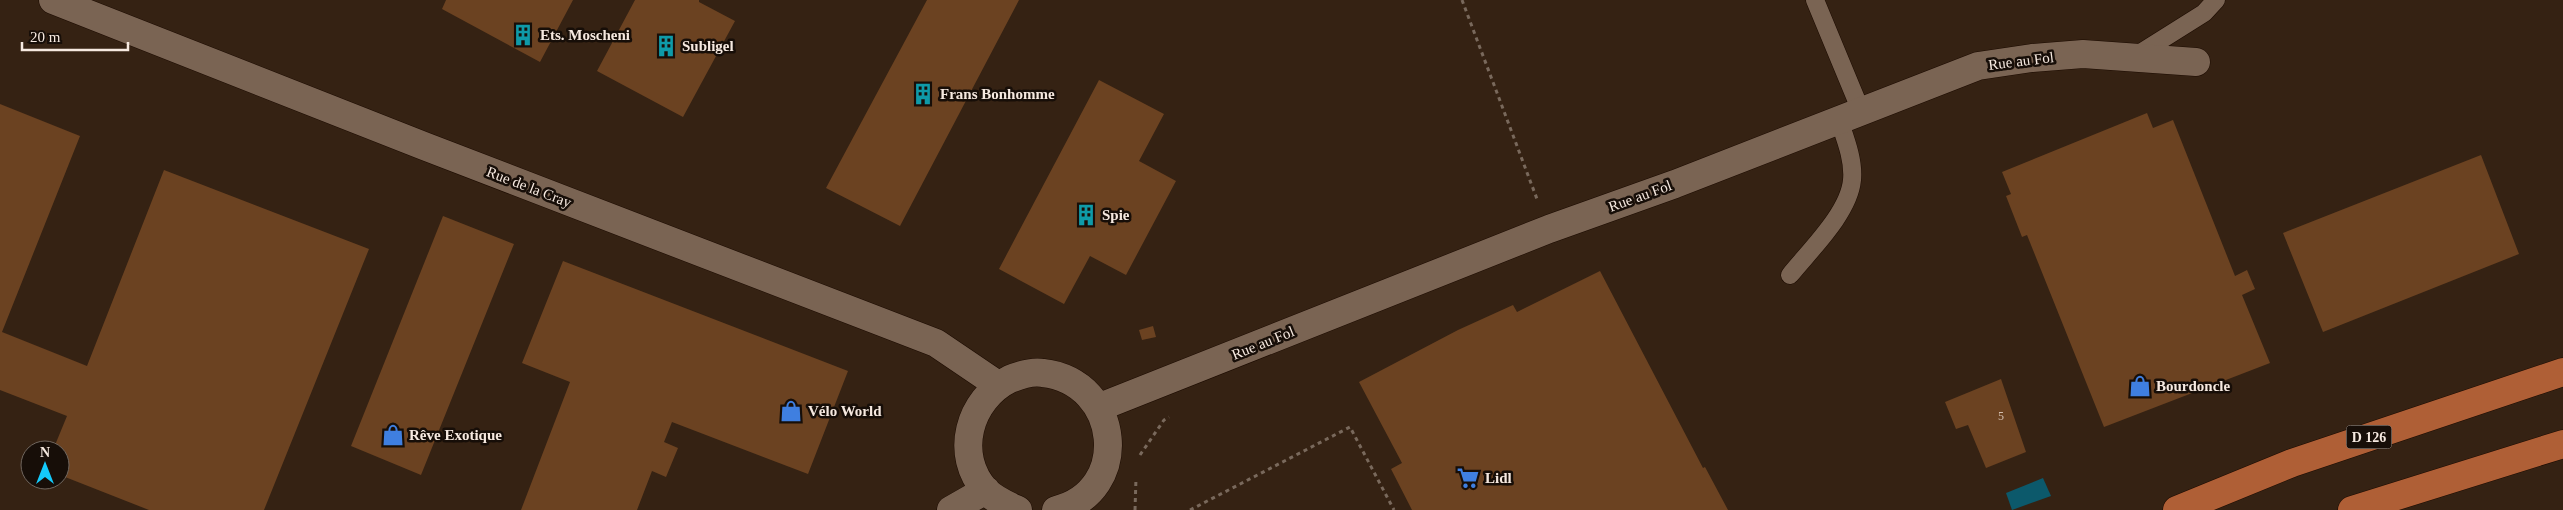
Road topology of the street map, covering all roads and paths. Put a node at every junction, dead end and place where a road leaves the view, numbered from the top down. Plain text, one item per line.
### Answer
1 (53, 0) edge
2 (1462, 0) edge
3 (1815, 0) edge
4 (2216, 0) edge
5 (2133, 58) junction
6 (2196, 62) dead end
7 (1850, 115) junction
8 (1550, 230) junction
9 (1790, 275) dead end
10 (2563, 372) edge
11 (998, 385) junction
12 (1100, 407) junction
13 (2563, 444) edge
14 (986, 490) junction
15 (1086, 504) edge
16 (951, 510) edge
17 (1018, 510) edge
18 (1056, 510) edge
19 (1190, 510) edge
20 (1394, 510) edge
21 (2177, 510) edge
22 (2352, 510) edge

1 - 11 street, Rue de la Cray
2 - 8 path
3 - 7 lane
4 - 5 lane
5 - 6 street, Rue au Fol
5 - 7 street, Rue au Fol
7 - 8 street, Rue au Fol
7 - 9 lane
8 - 12 street, Rue au Fol
10 - 21 main road, D 126
11 - 12 street
11 - 14 street
12 - 15 street
13 - 22 main road
14 - 16 street
14 - 17 street
15 - 18 street
19 - 20 path

